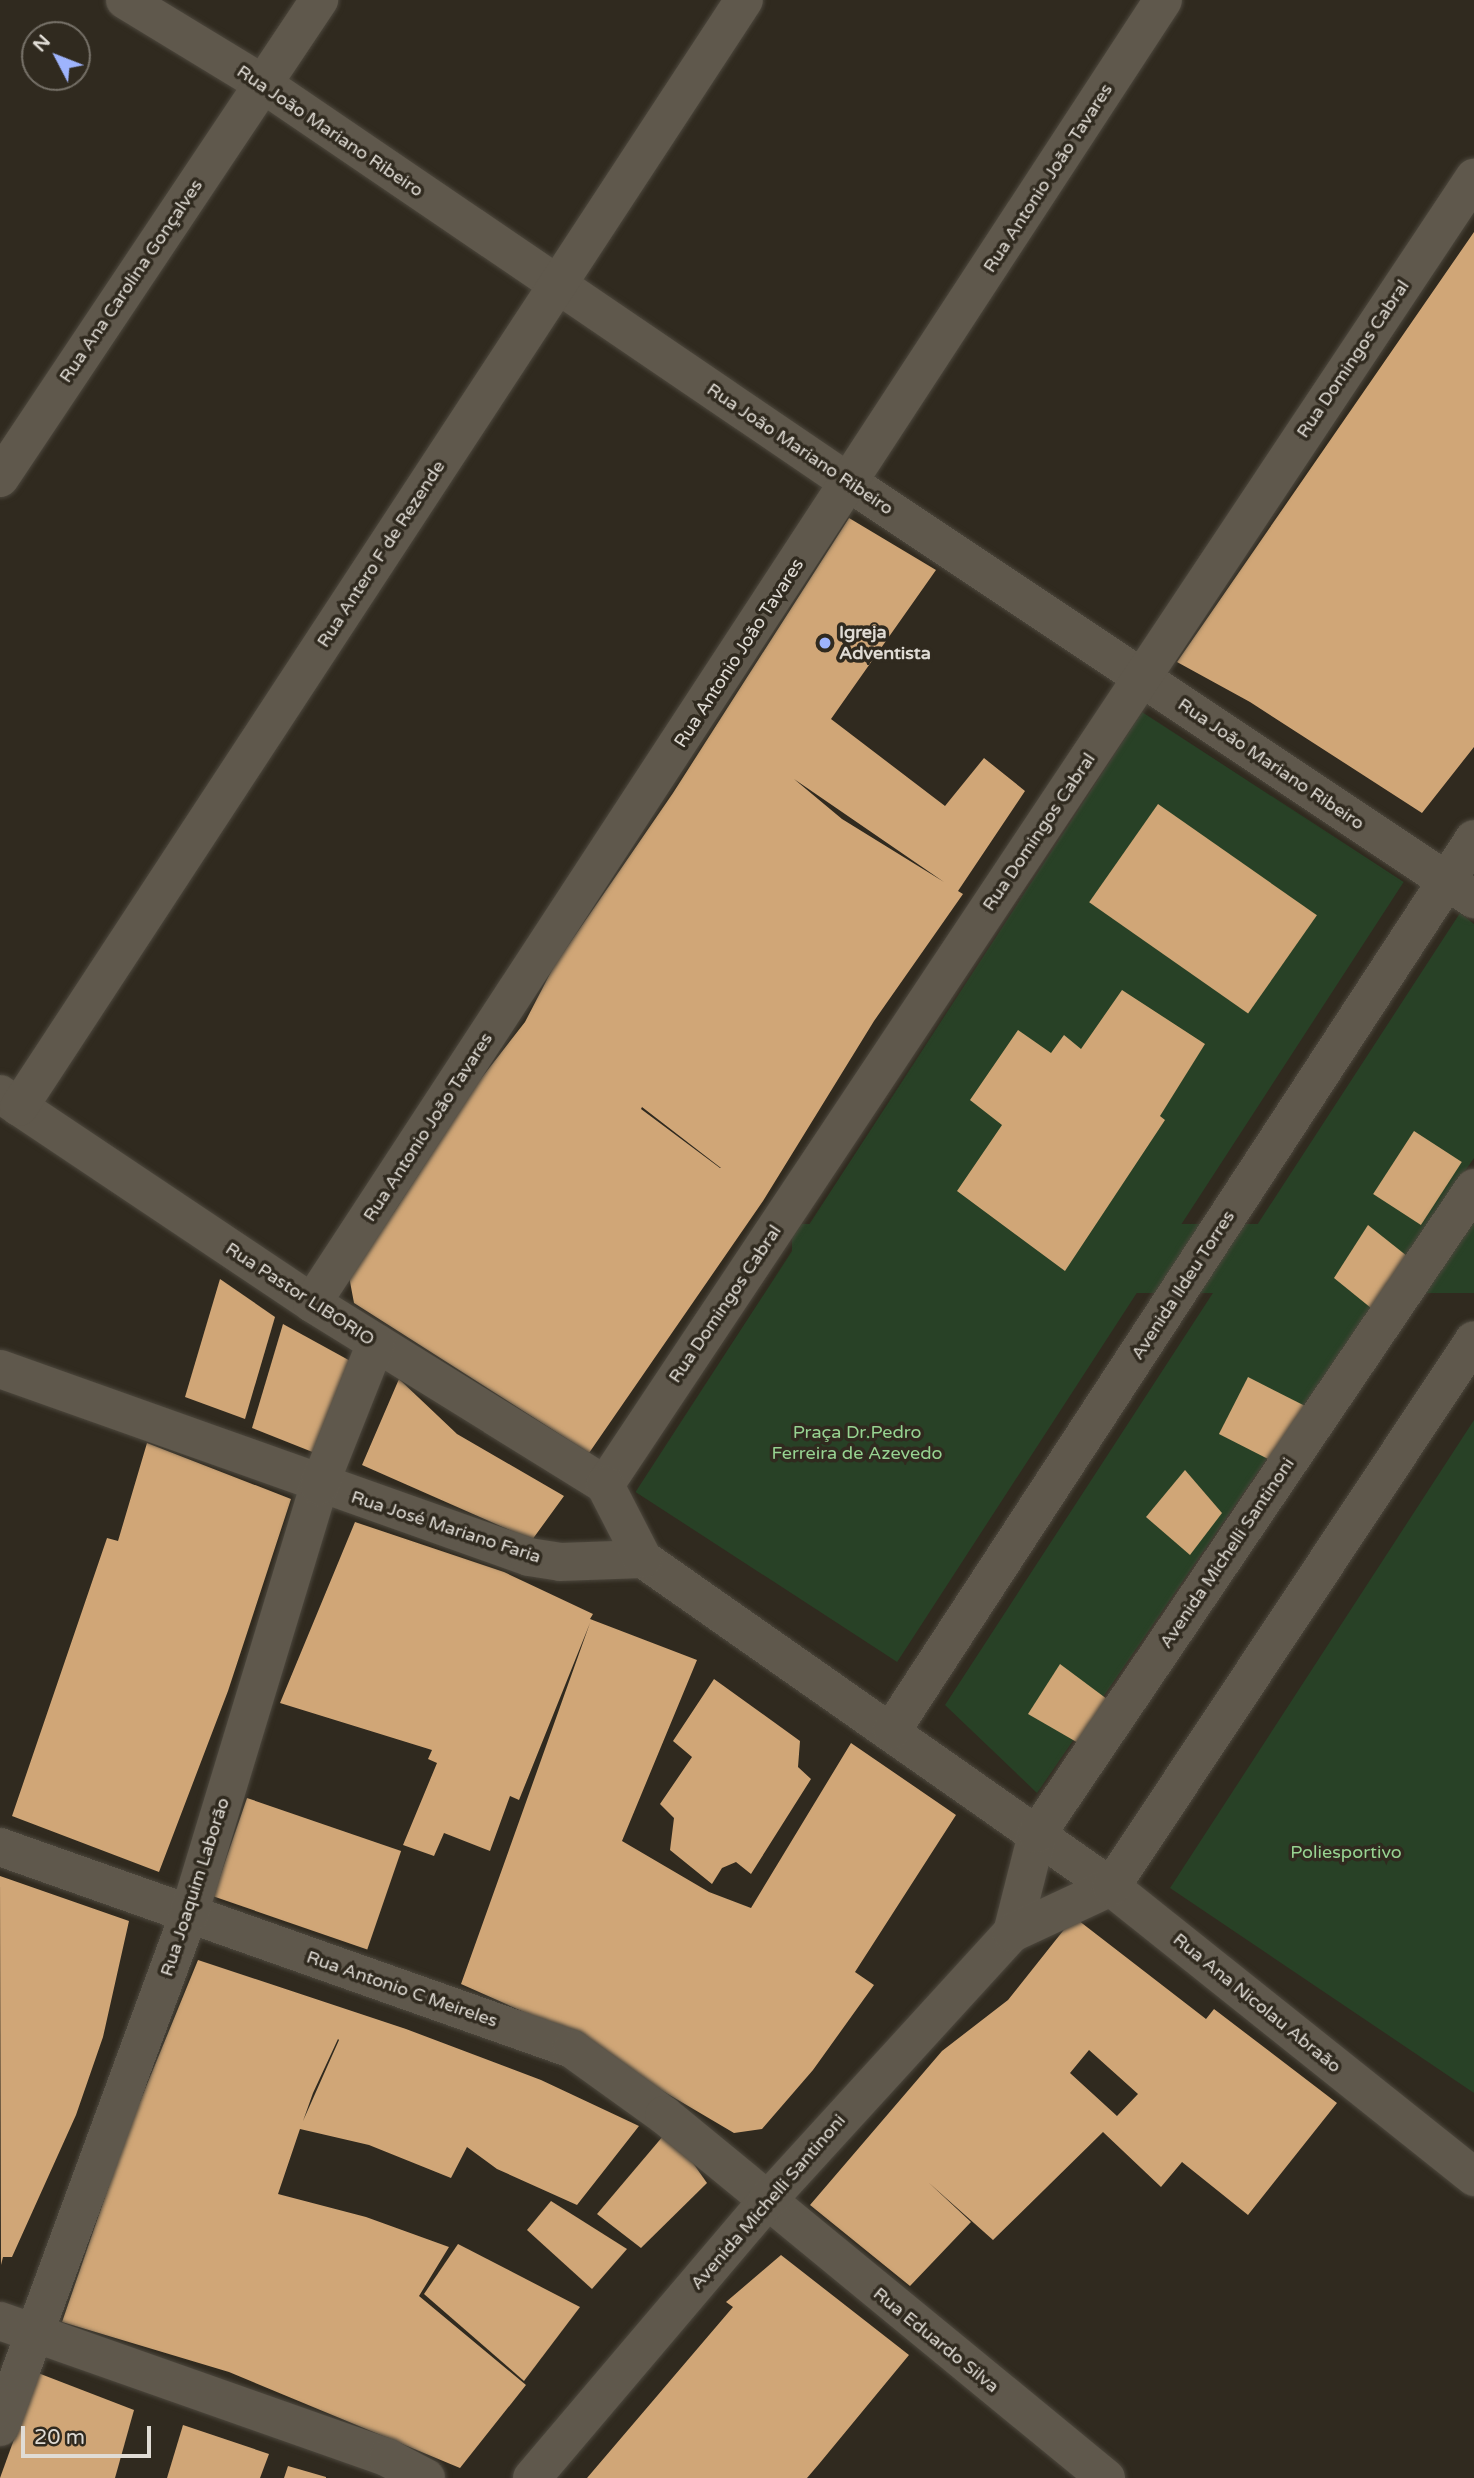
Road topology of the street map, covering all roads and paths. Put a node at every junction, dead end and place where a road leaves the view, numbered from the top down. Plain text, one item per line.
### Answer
1 (125, 0) edge
2 (319, 0) edge
3 (744, 0) edge
4 (1163, 0) edge
5 (263, 84) junction
6 (1474, 178) edge
7 (557, 285) junction
8 (0, 478) edge
9 (850, 484) junction
10 (1142, 678) junction
11 (1474, 839) edge
12 (1460, 890) edge
13 (10, 1101) edge
14 (1474, 1188) edge
15 (312, 1303) junction
16 (1474, 1340) edge
17 (376, 1343) junction
18 (0, 1369) edge
19 (605, 1485) junction
20 (319, 1486) junction
21 (643, 1559) junction
22 (892, 1730) junction
23 (1037, 1834) junction
24 (0, 1847) edge
25 (1111, 1887) junction
26 (189, 1914) junction
27 (1012, 1933) junction
28 (1474, 2177) edge
29 (766, 2202) junction
30 (17, 2327) edge
31 (0, 2427) edge
32 (426, 2478) edge
33 (532, 2478) edge
34 (1106, 2478) edge

1 - 5 street, Rua João Mariano Ribeiro
2 - 5 street, Rua Ana Carolina Gonçalves
3 - 7 street, Rua Antero F de Rezende
4 - 9 street, Rua Antonio João Tavares
5 - 7 street, Rua João Mariano Ribeiro
5 - 8 street, Rua Ana Carolina Gonçalves
6 - 10 street, Rua Domingos Cabral
7 - 9 street, Rua João Mariano Ribeiro
7 - 13 street, Rua Antero F de Rezende
9 - 10 street, Rua João Mariano Ribeiro
9 - 15 street, Rua Antonio João Tavares
10 - 12 street, Rua João Mariano Ribeiro
10 - 19 street, Rua Domingos Cabral
11 - 12 street, Avenida Ildeu Torres
12 - 22 street, Avenida Ildeu Torres
13 - 15 street, Rua Pastor LIBORIO
14 - 23 street, Avenida Michelli Santinoni
15 - 17 street, Rua Pastor LIBORIO
16 - 25 street
17 - 19 street, Rua Pastor LIBORIO
17 - 20 street, Rua Joaquim Laborão
18 - 20 street, Rua José Mariano Faria
19 - 21 street
20 - 21 street, Rua José Mariano Faria
20 - 26 street, Rua Joaquim Laborão
21 - 22 street
22 - 23 street
23 - 25 street, Rua Ana Nicolau Abraão
23 - 27 street, Avenida Michelli Santinoni
24 - 26 street, Rua Antonio C Meireles
25 - 27 street, Avenida Michelli Santinoni
25 - 28 street, Rua Ana Nicolau Abraão
26 - 29 street, Rua Antonio C Meireles
26 - 30 street, Rua Joaquim Laborão
27 - 29 street, Avenida Michelli Santinoni
29 - 33 street, Avenida Michelli Santinoni
29 - 34 street, Rua Eduardo Silva
30 - 31 street, Rua Joaquim Laborão
30 - 32 street

